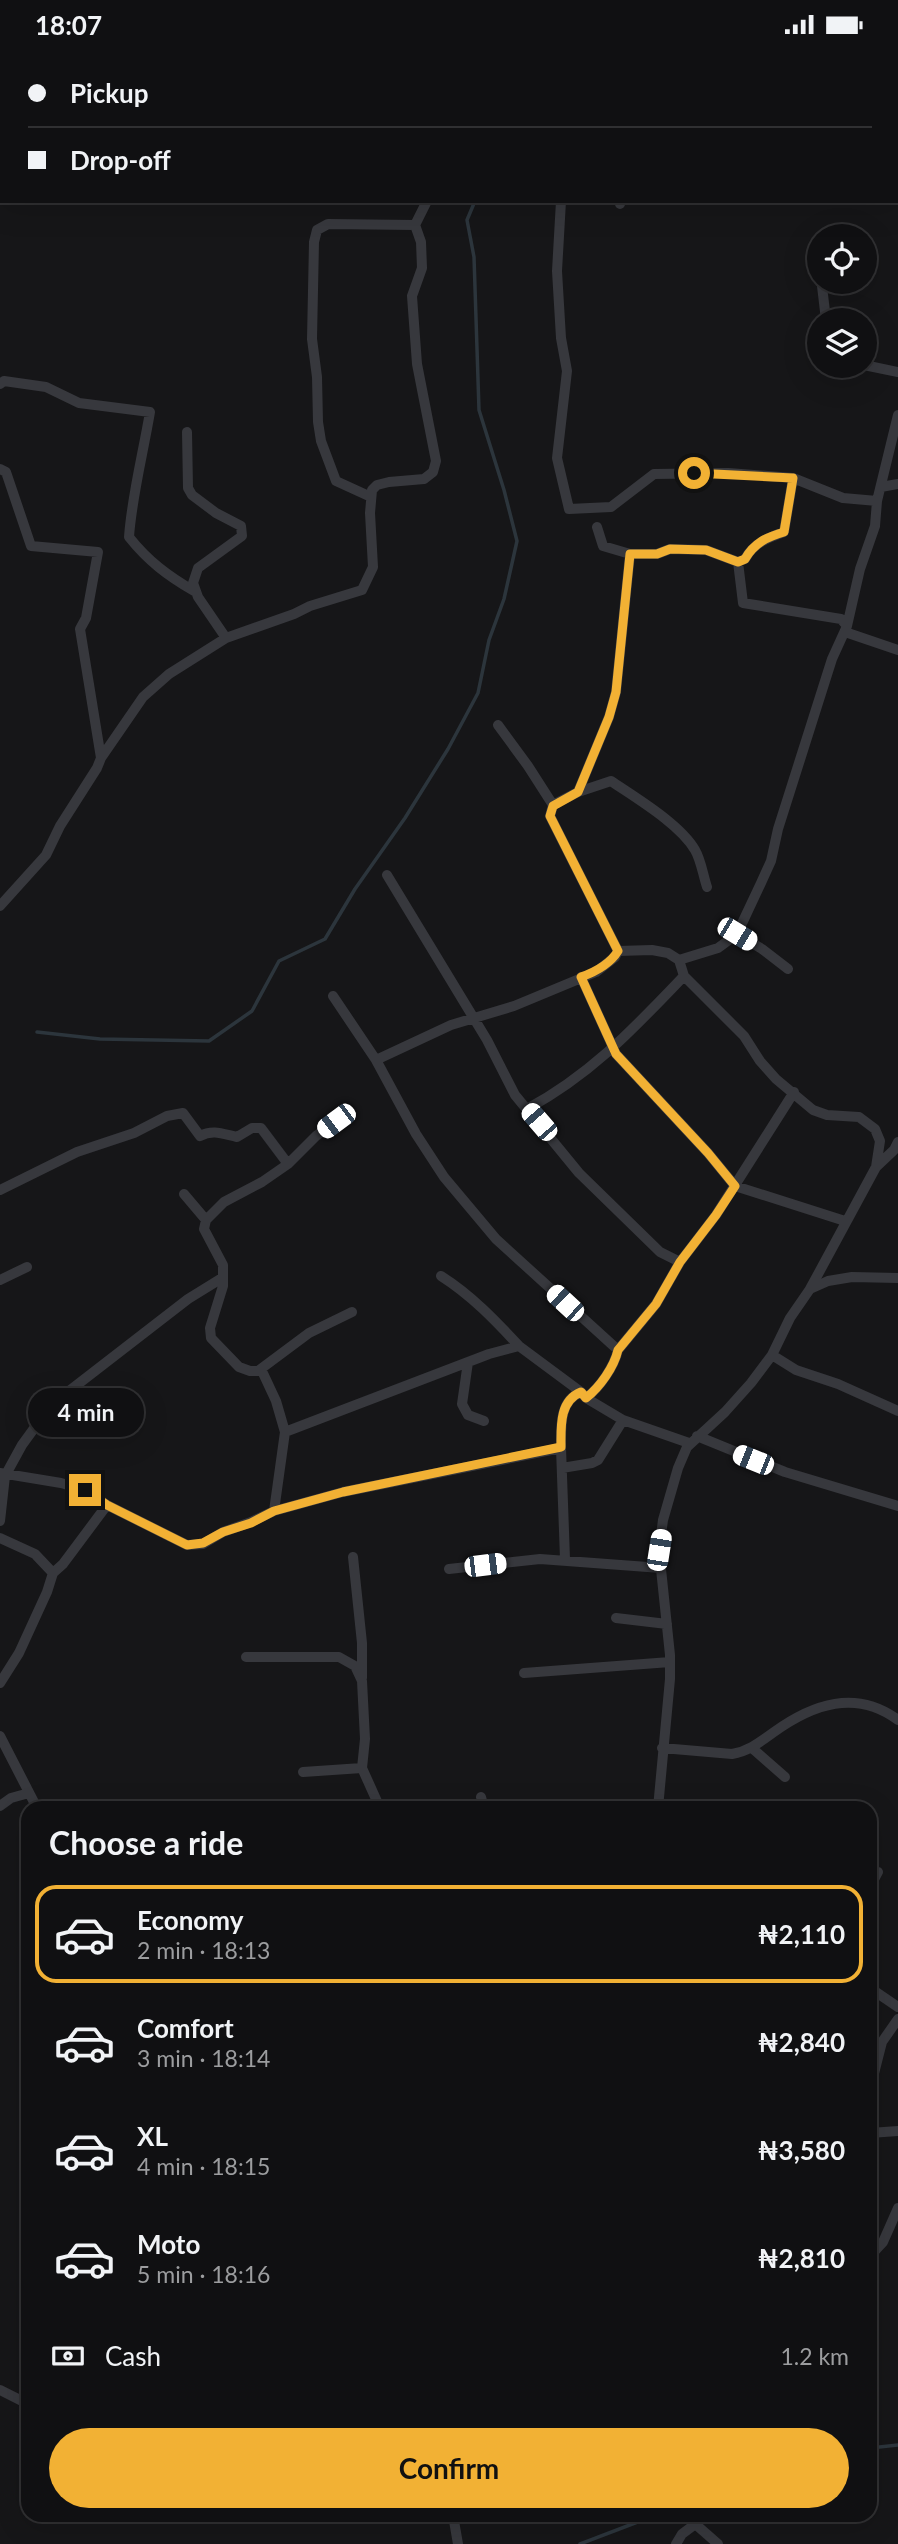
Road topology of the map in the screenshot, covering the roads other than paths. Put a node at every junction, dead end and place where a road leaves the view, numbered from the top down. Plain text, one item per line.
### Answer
1 (426, 203) edge
2 (561, 203) edge
3 (415, 225) junction
4 (877, 368) edge
5 (898, 372) edge
6 (0, 384) edge
7 (898, 415) edge
8 (187, 432) dead end
9 (0, 469) edge
10 (793, 478) junction
11 (898, 484) edge
12 (881, 487) junction
13 (371, 497) junction
14 (877, 501) junction
15 (597, 527) dead end
16 (630, 554) junction
17 (738, 562) junction
18 (194, 591) junction
19 (846, 629) junction
20 (226, 638) junction
21 (898, 650) edge
22 (498, 725) dead end
23 (100, 758) junction
24 (578, 792) junction
25 (553, 806) junction
26 (387, 875) dead end
27 (707, 887) dead end
28 (0, 906) edge
29 (737, 934) junction
30 (618, 951) junction
31 (679, 960) junction
32 (788, 969) dead end
33 (684, 976) junction
34 (581, 977) junction
35 (333, 996) dead end
36 (473, 1019) junction
37 (614, 1049) junction
38 (376, 1060) junction
39 (793, 1092) junction
40 (527, 1109) junction
41 (341, 1117) dead end
42 (898, 1142) edge
43 (288, 1164) junction
44 (876, 1167) junction
45 (735, 1186) junction
46 (0, 1190) edge
47 (184, 1194) dead end
48 (206, 1220) junction
49 (845, 1221) junction
50 (680, 1262) junction
51 (27, 1267) dead end
52 (441, 1276) dead end
53 (222, 1278) junction
54 (898, 1278) edge
55 (0, 1280) edge
56 (810, 1289) junction
57 (352, 1312) dead end
58 (519, 1346) junction
59 (618, 1350) junction
60 (772, 1356) junction
61 (468, 1362) junction
62 (258, 1371) junction
63 (583, 1395) junction
64 (898, 1411) edge
65 (623, 1420) junction
66 (484, 1421) dead end
67 (285, 1432) junction
68 (693, 1439) junction
69 (561, 1447) junction
70 (562, 1468) junction
71 (3, 1475) edge
72 (107, 1505) junction
73 (898, 1506) edge
74 (274, 1511) junction
75 (0, 1521) edge
76 (0, 1538) edge
77 (354, 1557) dead end
78 (565, 1559) junction
79 (661, 1568) junction
80 (449, 1569) dead end
81 (53, 1573) junction
82 (616, 1618) dead end
83 (667, 1624) junction
84 (246, 1657) dead end
85 (670, 1662) junction
86 (524, 1673) dead end
87 (362, 1681) junction
88 (0, 1683) edge
89 (898, 1720) edge
90 (0, 1736) edge
91 (662, 1748) junction
92 (752, 1748) junction
93 (362, 1768) junction
94 (303, 1772) dead end
95 (786, 1777) dead end
96 (29, 1793) junction
97 (33, 1801) edge
98 (377, 1801) edge
99 (658, 1801) edge
100 (0, 1806) edge
101 (877, 1993) edge
102 (898, 2007) edge
103 (898, 2019) edge
104 (877, 2062) edge
105 (898, 2131) edge
106 (877, 2132) edge
107 (898, 2208) edge
108 (877, 2248) edge
109 (0, 2390) edge
110 (21, 2400) edge
111 (454, 2522) edge
112 (691, 2522) edge
113 (694, 2525) junction
114 (458, 2544) edge
115 (676, 2544) edge
116 (718, 2544) edge

1 - 3 street
2 - 10 street
3 - 13 street
3 - 13 street
4 - 5 street
6 - 18 street
7 - 12 street
8 - 18 street
9 - 23 street
10 - 14 street
10 - 17 street
11 - 12 street
12 - 14 street
13 - 20 street
14 - 19 street
15 - 16 street
16 - 17 street
16 - 24 street
17 - 19 street
18 - 20 street
19 - 21 street
19 - 29 street
20 - 23 street
22 - 25 street
23 - 28 street
24 - 25 street
24 - 27 street
25 - 30 street
26 - 36 street
29 - 31 street
29 - 32 street
30 - 31 street
30 - 34 street
31 - 33 street
33 - 37 street
33 - 39 street
34 - 36 street
34 - 37 street
35 - 38 street
36 - 38 street
36 - 40 street
37 - 40 street
37 - 45 street
38 - 59 street
39 - 44 street
39 - 45 street
40 - 50 street
41 - 43 street
42 - 44 street
43 - 46 street
43 - 48 street
44 - 49 street
45 - 49 street
45 - 50 street
47 - 48 street
48 - 53 street
49 - 56 street
50 - 59 street
51 - 55 street
52 - 58 street
53 - 62 street
53 - 71 street
54 - 56 street
56 - 60 street
57 - 62 street
58 - 61 street
58 - 63 street
59 - 63 street
60 - 64 street
60 - 68 street
61 - 66 street
61 - 67 street
62 - 67 street
63 - 65 street
63 - 69 street
65 - 68 street
65 - 70 street
67 - 74 street
68 - 73 street
68 - 79 street
69 - 70 street
69 - 74 street
70 - 78 street
71 - 72 street
71 - 75 street
72 - 74 street
72 - 81 street
76 - 81 street
77 - 87 street
78 - 79 street
78 - 80 street
79 - 83 street
81 - 88 street
82 - 83 street
83 - 85 street
84 - 87 street
85 - 86 street
85 - 91 street
87 - 93 street
89 - 92 street
90 - 96 street
91 - 92 street
91 - 99 street
92 - 95 street
93 - 94 street
93 - 98 street
96 - 97 street
96 - 100 street
101 - 102 street
103 - 104 street
105 - 106 street
107 - 108 street
109 - 110 street
111 - 114 street
112 - 113 street
113 - 115 street
113 - 116 street

